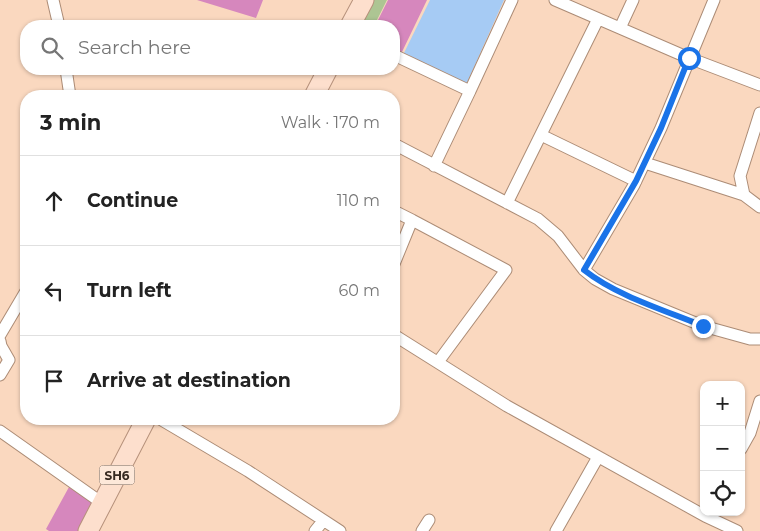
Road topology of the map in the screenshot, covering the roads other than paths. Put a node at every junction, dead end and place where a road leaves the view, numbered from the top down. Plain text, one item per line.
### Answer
1 (53, 0) edge
2 (364, 0) edge
3 (512, 0) edge
4 (555, 0) edge
5 (633, 0) edge
6 (714, 0) edge
7 (598, 19) junction
8 (58, 20) edge
9 (353, 20) edge
10 (620, 28) junction
11 (400, 58) edge
12 (689, 58) junction
13 (67, 75) edge
14 (325, 75) edge
15 (760, 85) edge
16 (69, 90) edge
17 (317, 90) edge
18 (470, 91) junction
19 (760, 113) edge
20 (541, 135) junction
21 (400, 147) edge
22 (645, 163) junction
23 (434, 166) junction
24 (636, 181) junction
25 (744, 195) junction
26 (507, 203) junction
27 (760, 207) edge
28 (400, 214) edge
29 (412, 220) junction
30 (400, 249) edge
31 (584, 270) junction
32 (20, 301) edge
33 (0, 335) edge
34 (400, 339) edge
35 (760, 339) edge
36 (0, 341) edge
37 (438, 362) junction
38 (0, 374) edge
39 (760, 401) edge
40 (143, 425) edge
41 (170, 425) edge
42 (0, 431) edge
43 (745, 442) edge
44 (598, 457) junction
45 (102, 503) junction
46 (700, 511) edge
47 (710, 516) edge
48 (429, 520) dead end
49 (323, 521) junction
50 (88, 531) edge
51 (315, 531) edge
52 (340, 531) edge
53 (422, 531) edge
54 (556, 531) edge
55 (737, 531) edge

1 - 8 street
2 - 9 main road
3 - 18 street
4 - 7 street
5 - 10 street
6 - 12 street
7 - 10 street
7 - 20 street
10 - 12 street
11 - 18 street
12 - 15 street
12 - 22 street
13 - 16 street
14 - 17 main road
18 - 23 street
19 - 25 street
20 - 24 street
20 - 26 street
21 - 23 street
22 - 24 street
22 - 25 street
23 - 26 street
24 - 31 street
25 - 27 street
26 - 31 street
28 - 29 street
29 - 30 street
29 - 37 street
31 - 35 street
32 - 33 street
34 - 37 street
36 - 38 street
37 - 44 street
39 - 43 street
40 - 45 main road, SH6
41 - 49 street
42 - 45 street
44 - 46 street
44 - 54 street
45 - 50 main road, SH6
47 - 55 street
48 - 53 street
49 - 51 street
49 - 52 street

